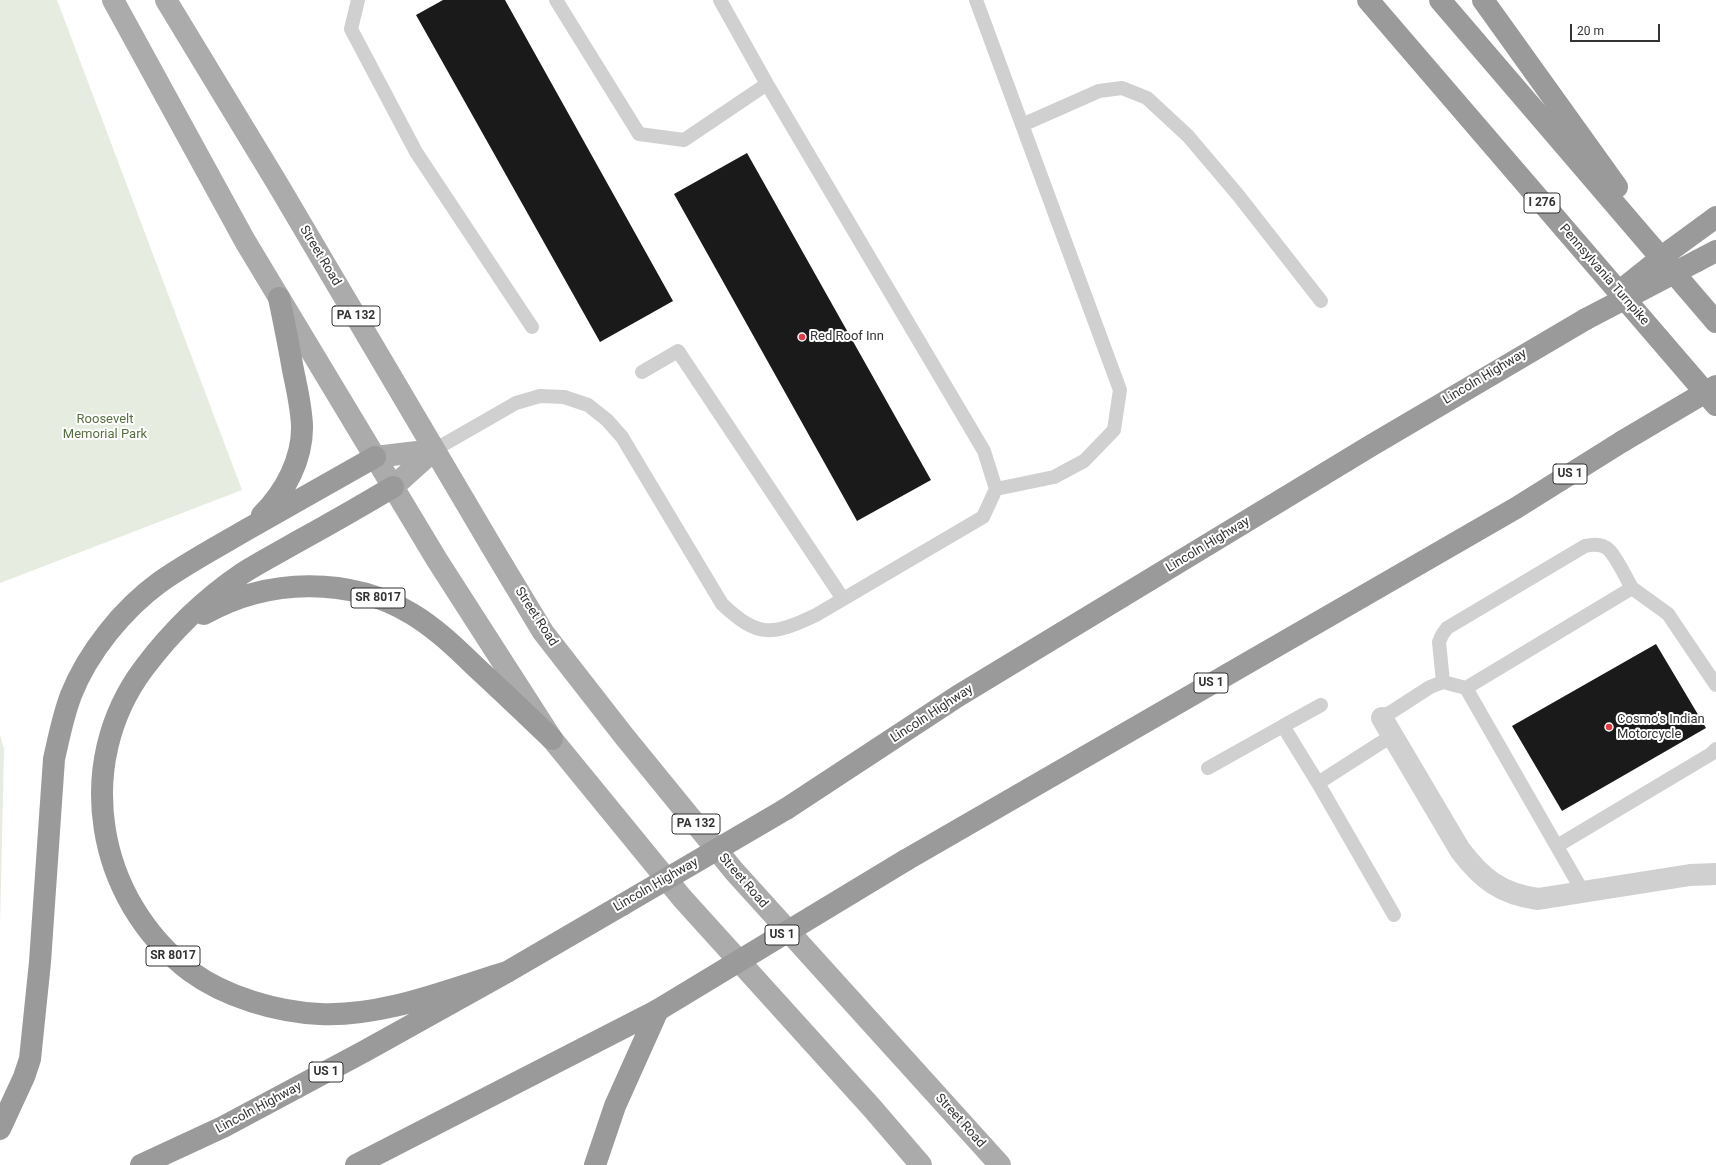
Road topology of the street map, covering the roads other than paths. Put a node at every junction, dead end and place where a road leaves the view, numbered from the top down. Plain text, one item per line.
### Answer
1 (113, 0) edge
2 (166, 0) edge
3 (358, 0) edge
4 (556, 0) edge
5 (720, 0) edge
6 (976, 0) edge
7 (1368, 0) edge
8 (1440, 0) edge
9 (1483, 0) edge
10 (767, 84) junction
11 (1022, 125) junction
12 (1716, 217) edge
13 (1707, 256) edge
14 (279, 298) junction
15 (1321, 301) dead end
16 (1710, 314) edge
17 (1586, 319) junction
18 (532, 327) dead end
19 (642, 372) dead end
20 (1716, 386) edge
21 (1716, 405) edge
22 (434, 450) junction
23 (375, 457) junction
24 (393, 487) junction
25 (996, 489) junction
26 (250, 528) junction
27 (1632, 588) junction
28 (843, 599) junction
29 (168, 641) junction
30 (1443, 682) junction
31 (1716, 685) edge
32 (1466, 688) junction
33 (1321, 705) dead end
34 (1283, 726) junction
35 (1387, 726) junction
36 (552, 739) junction
37 (1716, 749) edge
38 (1208, 768) dead end
39 (1318, 783) junction
40 (1557, 846) junction
41 (1716, 874) edge
42 (1583, 892) junction
43 (1394, 915) dead end
44 (507, 972) junction
45 (658, 1010) junction
46 (0, 1129) edge
47 (141, 1165) edge
48 (356, 1165) edge
49 (595, 1165) edge
50 (921, 1165) edge
51 (1000, 1165) edge

1 - 14 main road
2 - 22 main road, Street Road / PA 132
3 - 18 lane
4 - 10 lane
5 - 10 lane
6 - 11 lane
7 - 21 highway, Pennsylvania Turnpike / I 276
8 - 16 highway
9 - 16 highway
10 - 25 lane
11 - 15 lane
11 - 25 lane
12 - 17 highway, bridge
13 - 17 highway, Lincoln Highway / US 1, bridge
14 - 23 main road
14 - 26 highway
17 - 44 highway, Lincoln Highway / US 1, bridge
19 - 28 lane
20 - 45 highway, US 1, bridge
22 - 23 main road
22 - 24 main road
22 - 28 lane
22 - 51 main road, Street Road / PA 132
23 - 24 main road
23 - 26 highway
24 - 29 highway
24 - 36 main road
25 - 28 lane
26 - 46 highway
27 - 30 lane
27 - 31 lane
27 - 32 lane
29 - 36 highway, SR 8017
29 - 44 highway, SR 8017
30 - 32 lane
30 - 35 lane
32 - 40 lane
33 - 34 lane
34 - 38 lane
34 - 39 lane
35 - 39 lane
35 - 42 street
36 - 50 main road
37 - 40 lane
39 - 43 lane
40 - 42 lane
41 - 42 street
44 - 47 highway, Lincoln Highway / US 1
45 - 48 highway, US 1
45 - 49 highway

